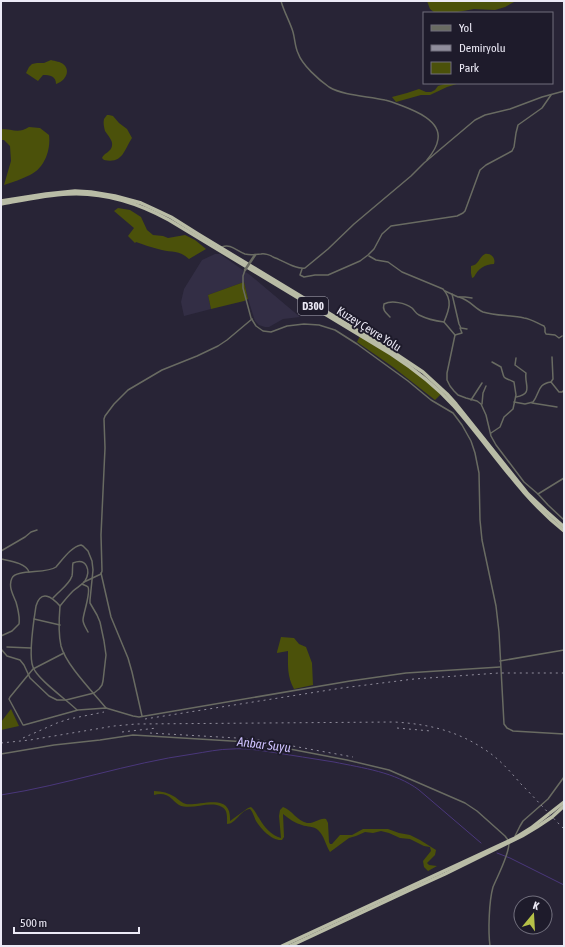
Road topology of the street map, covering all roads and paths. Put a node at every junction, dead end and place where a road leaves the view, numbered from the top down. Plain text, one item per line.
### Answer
1 (281, 1) edge
2 (564, 92) edge
3 (551, 95) junction
4 (424, 163) junction
5 (1, 202) edge
6 (222, 248) junction
7 (255, 255) junction
8 (368, 255) junction
9 (302, 269) junction
10 (245, 270) joint
11 (445, 291) junction
12 (452, 294) junction
13 (459, 298) junction
14 (472, 298) dead end
15 (390, 317) dead end
16 (252, 319) junction
17 (444, 322) junction
18 (460, 327) junction
19 (466, 329) dead end
20 (455, 336) junction
21 (562, 336) dead end
22 (552, 357) dead end
23 (516, 358) dead end
24 (492, 362) dead end
25 (551, 382) junction
26 (482, 383) dead end
27 (486, 386) dead end
28 (564, 390) edge
29 (516, 397) junction
30 (471, 400) junction
31 (514, 402) junction
32 (532, 403) junction
33 (481, 404) junction
34 (557, 407) dead end
35 (491, 434) junction
36 (564, 478) edge
37 (538, 494) junction
38 (564, 520) edge
39 (564, 527) edge
40 (37, 530) dead end
41 (564, 531) edge
42 (1, 551) edge
43 (1, 559) edge
44 (29, 572) junction
45 (101, 573) junction
46 (93, 578) junction
47 (84, 582) junction
48 (82, 584) junction
49 (53, 598) junction
50 (60, 606) junction
51 (34, 619) junction
52 (60, 625) junction
53 (88, 632) dead end
54 (1, 636) edge
55 (7, 647) dead end
56 (31, 648) junction
57 (1, 650) edge
58 (564, 650) edge
59 (64, 653) junction
60 (500, 661) junction
61 (500, 667) junction
62 (33, 669) junction
63 (28, 675) junction
64 (94, 693) junction
65 (66, 700) junction
66 (106, 708) junction
67 (78, 710) junction
68 (142, 716) junction
69 (564, 734) edge
70 (1, 754) edge
71 (564, 777) edge
72 (564, 802) edge
73 (564, 807) edge
74 (515, 838) junction
75 (508, 842) junction
76 (486, 853) junction
77 (282, 946) edge
78 (290, 946) edge
79 (490, 946) edge

1 - 4 street
2 - 3 street
3 - 4 street
3 - 8 street
4 - 9 street
5 - 6 highway, Kuzey Çevre Yolu / D300
5 - 41 highway, Kuzey Çevre Yolu / D300
6 - 7 street
6 - 39 highway, Kuzey Çevre Yolu / D300
7 - 9 street
7 - 10 street, bridge
8 - 9 street
8 - 11 street
10 - 16 street
11 - 12 street
11 - 17 street
12 - 13 street
12 - 18 street
13 - 14 street
13 - 21 street
15 - 17 street
16 - 45 street
16 - 60 street
17 - 20 street
18 - 19 street
18 - 20 street
20 - 30 street
22 - 25 street
23 - 29 street
24 - 29 street
25 - 28 street
25 - 32 street
26 - 30 street
27 - 33 street
29 - 31 street
30 - 33 street
31 - 32 street
31 - 35 street
32 - 34 street
33 - 35 street
35 - 37 street
36 - 37 street
37 - 38 street
40 - 42 street
43 - 44 street
44 - 46 street
44 - 54 street
45 - 46 street
45 - 68 street
46 - 47 street
46 - 64 street
47 - 48 street
47 - 49 street
48 - 50 street
48 - 53 street
49 - 50 street
49 - 51 street
50 - 52 street
51 - 52 street
51 - 56 street
52 - 59 street
55 - 56 street
56 - 62 street
57 - 63 street
58 - 60 street
59 - 62 street
59 - 64 street
60 - 61 street
61 - 68 street
61 - 69 street
62 - 63 street
62 - 65 street
63 - 65 street
63 - 67 street
64 - 65 street
64 - 66 street
65 - 67 street
66 - 67 street
66 - 68 street
70 - 75 street
71 - 74 street
72 - 74 highway
73 - 75 highway
74 - 75 highway
75 - 76 highway
75 - 79 street
76 - 77 highway
76 - 78 highway

